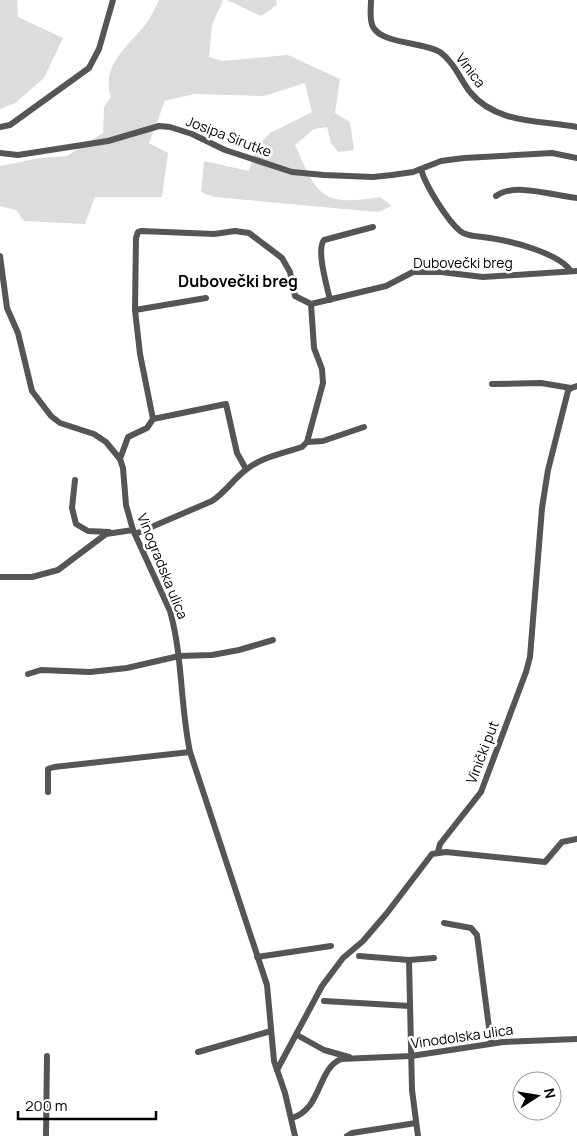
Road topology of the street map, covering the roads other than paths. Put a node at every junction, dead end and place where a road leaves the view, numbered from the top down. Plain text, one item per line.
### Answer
1 (113, 0) edge
2 (371, 0) edge
3 (0, 127) edge
4 (577, 127) edge
5 (0, 153) edge
6 (577, 158) edge
7 (421, 169) junction
8 (496, 196) dead end
9 (577, 198) edge
10 (373, 227) dead end
11 (0, 256) edge
12 (2, 268) edge
13 (574, 271) edge
14 (206, 298) dead end
15 (330, 300) junction
16 (310, 304) junction
17 (4, 308) edge
18 (135, 310) junction
19 (492, 384) dead end
20 (574, 387) edge
21 (153, 419) junction
22 (364, 427) dead end
23 (307, 442) junction
24 (120, 459) junction
25 (246, 469) junction
26 (75, 480) dead end
27 (110, 532) junction
28 (134, 532) junction
29 (0, 577) edge
30 (273, 640) dead end
31 (179, 656) junction
32 (28, 674) dead end
33 (190, 752) junction
34 (48, 792) dead end
35 (577, 839) edge
36 (438, 852) junction
37 (444, 922) dead end
38 (331, 946) dead end
39 (358, 956) dead end
40 (257, 957) junction
41 (434, 958) dead end
42 (409, 960) junction
43 (324, 1000) dead end
44 (410, 1006) junction
45 (271, 1031) junction
46 (296, 1036) junction
47 (577, 1039) edge
48 (491, 1043) junction
49 (198, 1052) dead end
50 (46, 1056) dead end
51 (411, 1056) junction
52 (350, 1057) junction
53 (277, 1070) junction
54 (292, 1118) junction
55 (416, 1123) junction
56 (46, 1136) edge
57 (295, 1136) edge
58 (347, 1136) edge
59 (418, 1136) edge

1 - 3 street
2 - 4 street, Vinica
5 - 7 street, Josipa Sirutke
6 - 7 street, Josipa Sirutke
7 - 13 street, Dubovečki breg
8 - 9 street
10 - 15 street
11 - 12 street
12 - 17 street
13 - 15 street, Dubovečki breg
14 - 18 street
15 - 16 street, Dubovečki breg
16 - 18 street
16 - 23 street
17 - 24 street
18 - 21 street
19 - 20 street
20 - 36 street, Vinički put
21 - 24 street
21 - 25 street
22 - 23 street
23 - 25 street
24 - 28 street, Vinogradska ulica
25 - 28 street
26 - 27 street
27 - 28 street
27 - 29 street
28 - 31 street, Vinogradska ulica
30 - 31 street
31 - 32 street
31 - 33 street, Vinogradska ulica
33 - 34 street
33 - 40 street, Vinogradska ulica
35 - 36 street
36 - 46 street, Vinički put
37 - 48 street
38 - 40 street
39 - 42 street
40 - 45 street, Vinogradska ulica
41 - 42 street
42 - 44 street
43 - 44 street
44 - 51 street
45 - 49 street
45 - 53 street, Vinogradska ulica
46 - 52 street, Vinodolska ulica
46 - 53 street, Vinički put
47 - 48 street, Vinodolska ulica
48 - 51 street, Vinodolska ulica
50 - 56 street
51 - 52 street, Vinodolska ulica
51 - 55 street
52 - 54 street, Vinodolska ulica
53 - 54 street, Vinogradska ulica
54 - 57 street, Vinogradska ulica
55 - 58 street
55 - 59 street

